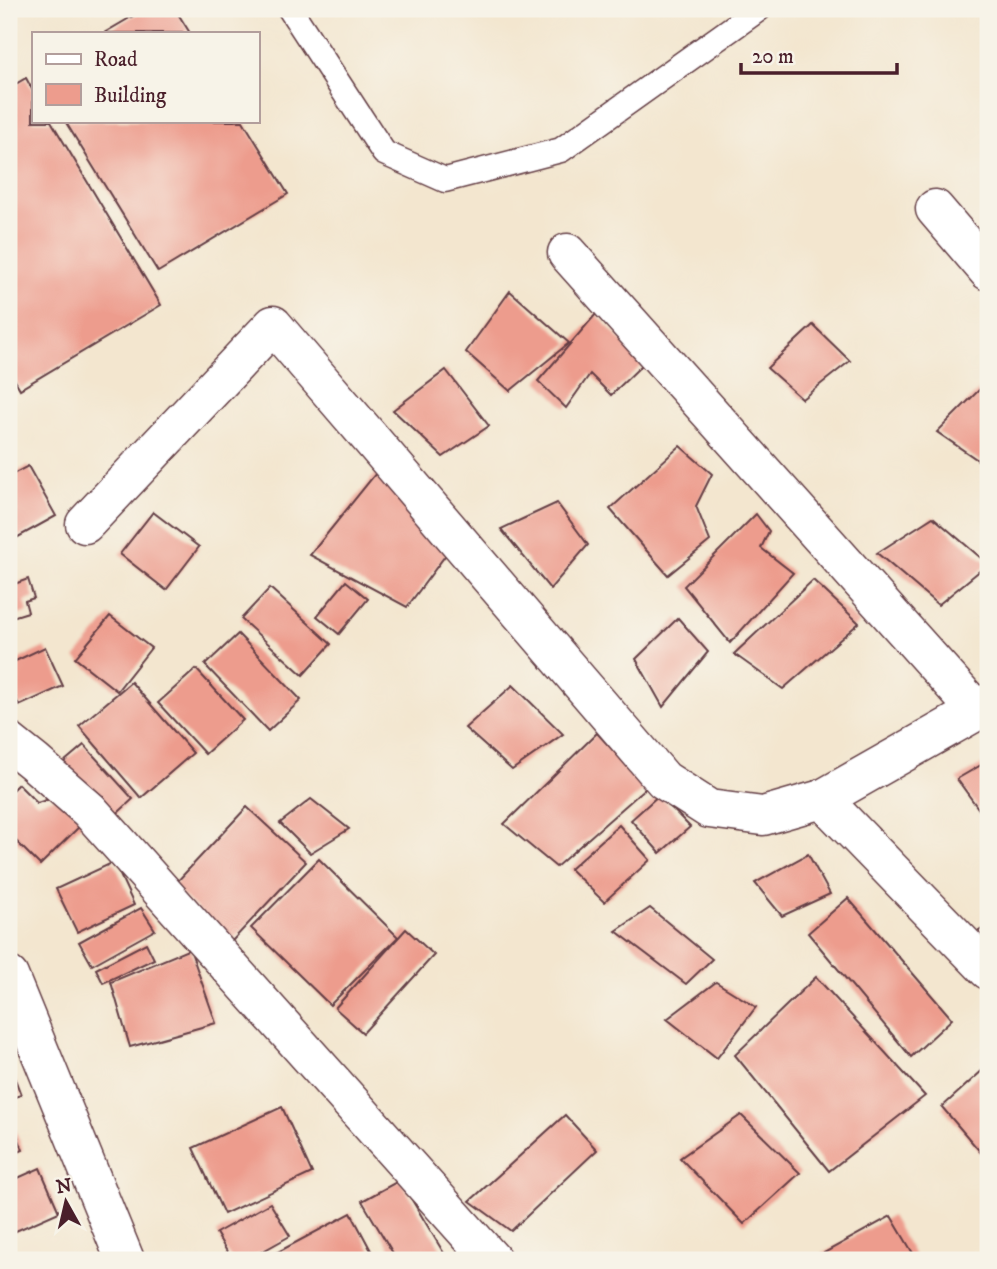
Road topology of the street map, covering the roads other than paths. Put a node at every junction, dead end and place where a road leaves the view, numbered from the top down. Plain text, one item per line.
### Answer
1 (290, 9) edge
2 (759, 9) edge
3 (935, 209) dead end
4 (567, 253) dead end
5 (988, 271) edge
6 (85, 524) dead end
7 (983, 707) edge
8 (9, 742) edge
9 (822, 799) junction
10 (988, 970) edge
11 (10, 980) edge
12 (125, 1260) edge
13 (492, 1260) edge

1 - 2 lane
3 - 5 street
4 - 7 street
6 - 9 street
7 - 9 street
8 - 13 street
9 - 10 street
11 - 12 street

